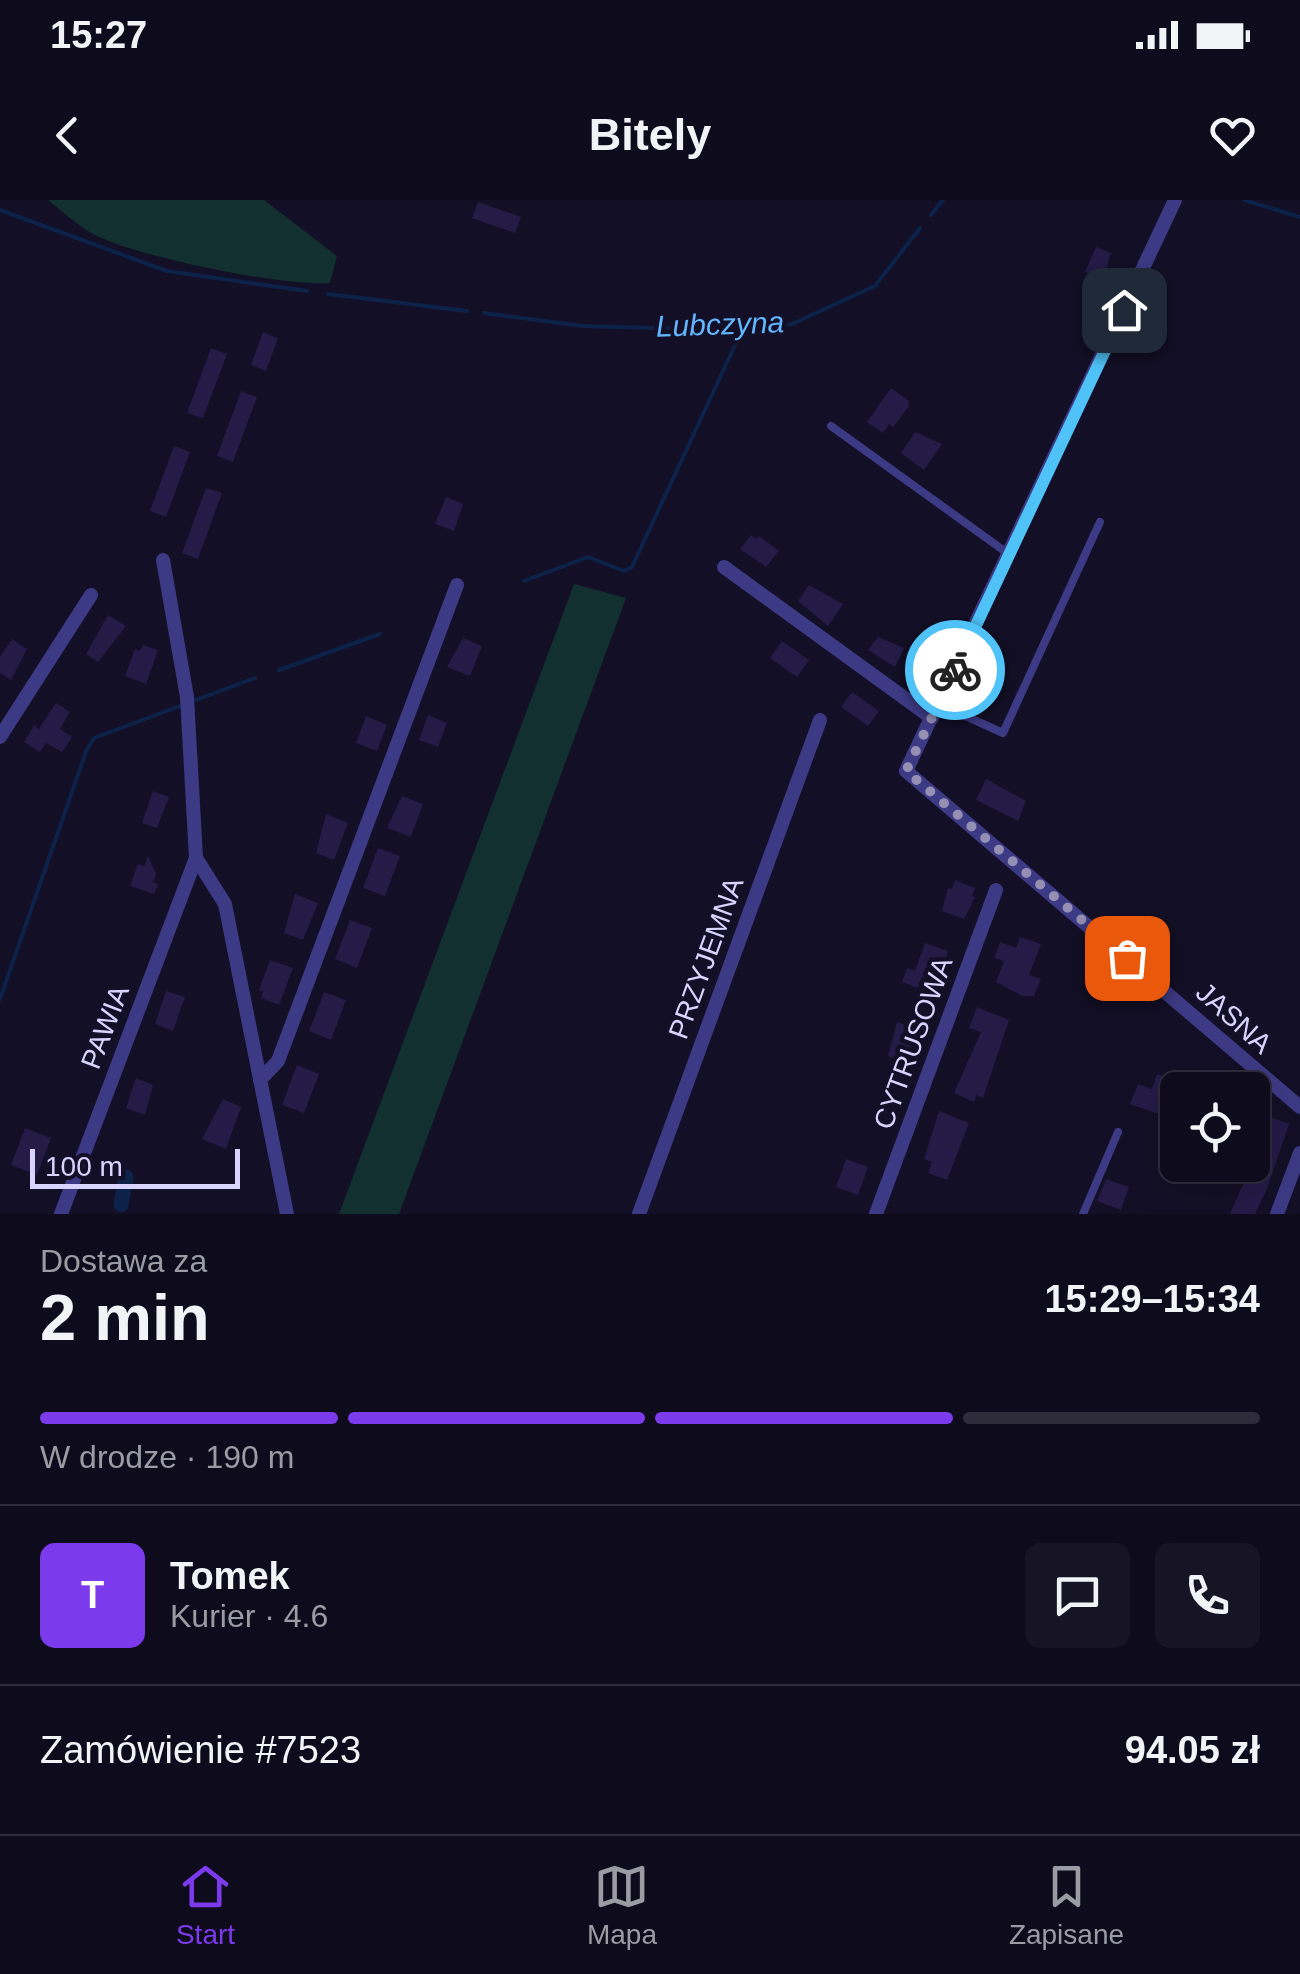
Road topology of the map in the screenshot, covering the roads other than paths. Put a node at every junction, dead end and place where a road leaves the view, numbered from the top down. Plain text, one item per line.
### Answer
1 (1175, 200) edge
2 (831, 426) dead end
3 (1100, 522) dead end
4 (1010, 555) junction
5 (163, 560) dead end
6 (724, 567) dead end
7 (458, 585) dead end
8 (91, 595) dead end
9 (936, 710) junction
10 (820, 720) dead end
11 (0, 737) edge
12 (196, 858) junction
13 (996, 890) dead end
14 (260, 1080) junction
15 (1300, 1107) edge
16 (1118, 1132) dead end
17 (1300, 1153) edge
18 (61, 1214) edge
19 (287, 1214) edge
20 (639, 1214) edge
21 (876, 1214) edge
22 (1084, 1214) edge
23 (1278, 1214) edge

1 - 4 street, JASNA
2 - 4 lane
3 - 9 lane
4 - 9 street, JASNA
5 - 12 street, PAWIA
6 - 9 street
7 - 14 street
8 - 11 street
9 - 15 street, JASNA
10 - 20 street, PRZYJEMNA
12 - 14 street, PAWIA
12 - 18 street, PAWIA
13 - 21 street, CYTRUSOWA
14 - 19 street, PAWIA
16 - 22 lane
17 - 23 street

